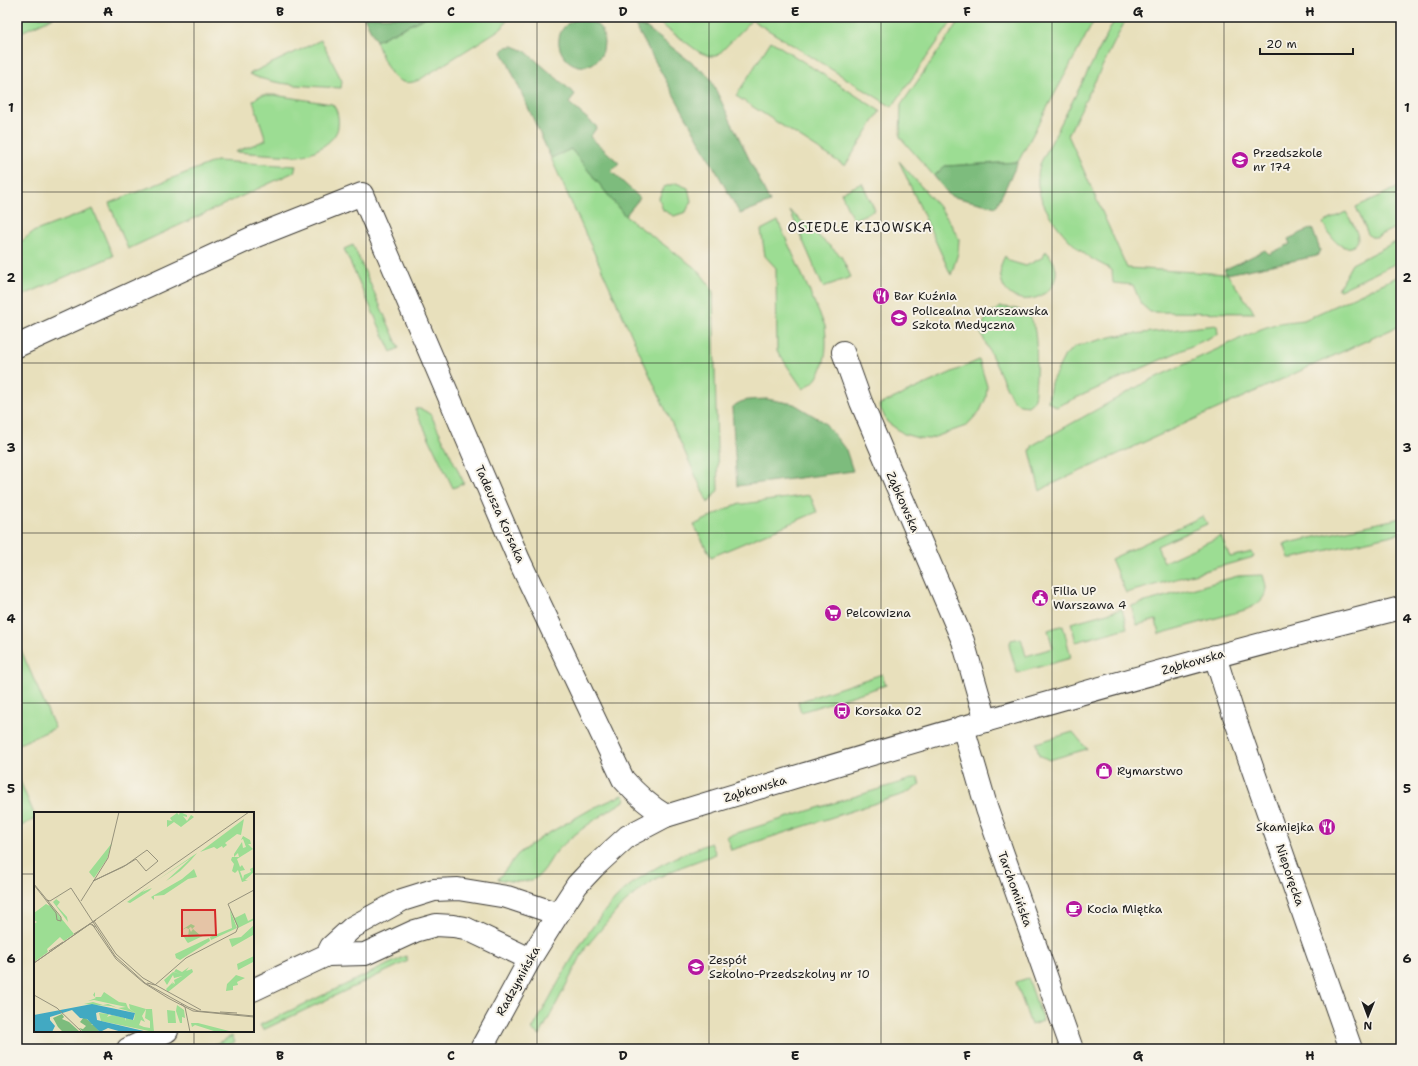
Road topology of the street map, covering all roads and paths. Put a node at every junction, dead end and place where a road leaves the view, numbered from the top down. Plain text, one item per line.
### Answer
1 (17, 346) edge
2 (842, 352) dead end
3 (1401, 608) edge
4 (1215, 656) junction
5 (986, 721) junction
6 (963, 727) junction
7 (666, 816) junction
8 (558, 914) junction
9 (327, 956) junction
10 (530, 959) junction
11 (254, 990) edge
12 (164, 1032) edge
13 (128, 1049) edge
14 (481, 1049) edge
15 (1072, 1049) edge
16 (1351, 1049) edge

1 - 7 street, Tadeusza Korsaka
2 - 5 street, Ząbkowska
3 - 4 street, Ząbkowska
4 - 5 street, Ząbkowska
4 - 16 street, Nieporęcka
5 - 6 street, Ząbkowska
6 - 7 street, Ząbkowska
6 - 15 street, Tarchomińska
7 - 8 street, Ząbkowska
8 - 9 street
8 - 10 street, Radzymińska
9 - 10 street
9 - 11 street
10 - 14 street, Radzymińska
12 - 13 street

